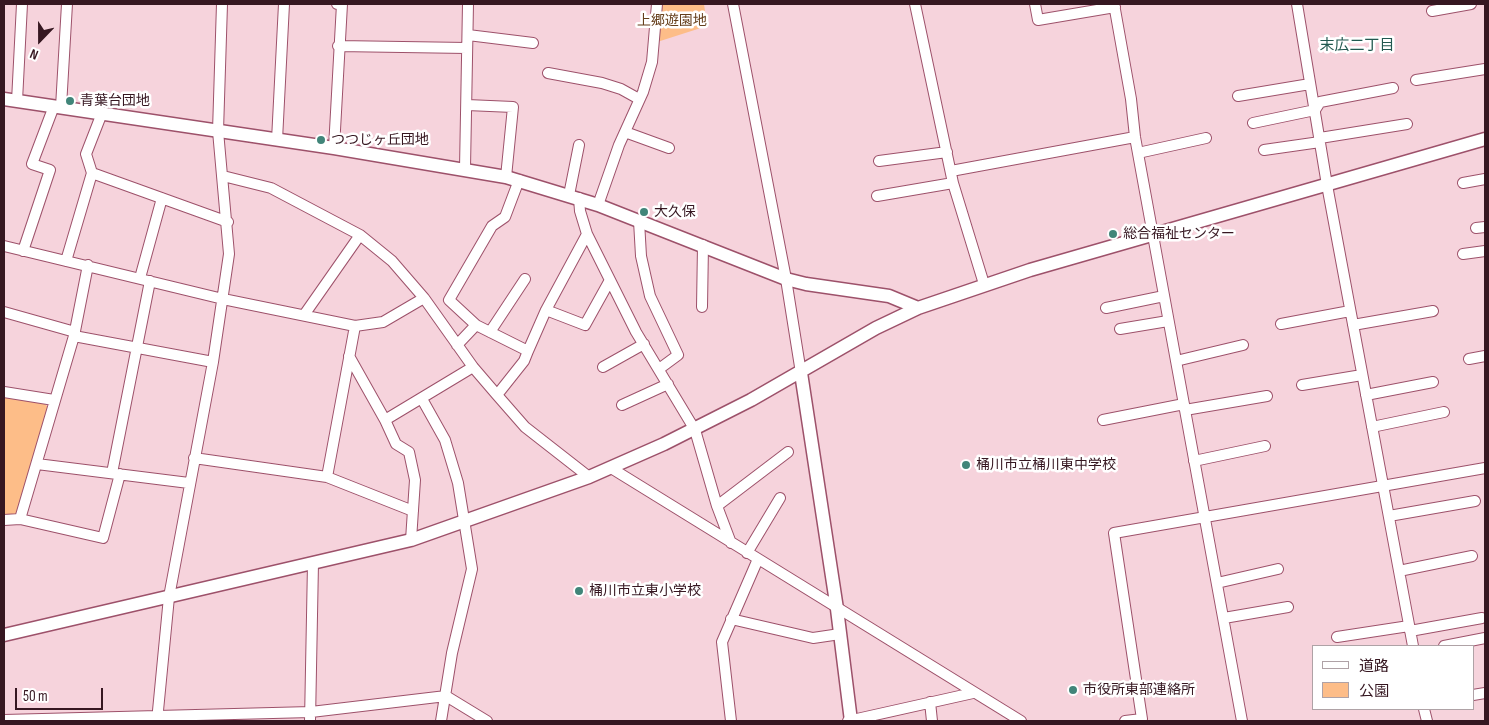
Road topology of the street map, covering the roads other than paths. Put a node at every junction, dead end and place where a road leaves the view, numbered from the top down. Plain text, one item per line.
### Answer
1 (22, 4) edge
2 (67, 4) edge
3 (222, 4) edge
4 (284, 4) edge
5 (337, 4) edge
6 (468, 4) edge
7 (657, 4) edge
8 (733, 4) edge
9 (915, 4) edge
10 (1035, 4) edge
11 (1297, 4) edge
12 (1471, 4) edge
13 (1114, 6) edge
14 (1432, 12) dead end
15 (468, 35) junction
16 (533, 44) dead end
17 (338, 46) junction
18 (468, 48) junction
19 (1485, 68) edge
20 (548, 73) dead end
21 (1416, 80) dead end
22 (1310, 84) junction
23 (1392, 88) dead end
24 (1238, 96) dead end
25 (4, 99) edge
26 (640, 99) junction
27 (17, 101) junction
28 (466, 105) junction
29 (58, 107) junction
30 (1315, 110) junction
31 (102, 113) junction
32 (1253, 123) dead end
33 (1407, 124) dead end
34 (218, 131) junction
35 (625, 132) junction
36 (1135, 137) junction
37 (1206, 138) dead end
38 (1485, 139) edge
39 (277, 140) junction
40 (1320, 140) junction
41 (579, 145) dead end
42 (334, 148) junction
43 (669, 148) dead end
44 (1264, 150) dead end
45 (947, 152) junction
46 (1138, 153) junction
47 (879, 161) dead end
48 (465, 168) junction
49 (951, 171) junction
50 (92, 173) junction
51 (223, 176) junction
52 (506, 176) junction
53 (1485, 178) edge
54 (519, 180) junction
55 (953, 183) junction
56 (1463, 183) dead end
57 (1327, 184) junction
58 (877, 196) dead end
59 (574, 197) junction
60 (162, 198) junction
61 (598, 205) junction
62 (639, 220) junction
63 (228, 222) junction
64 (587, 234) junction
65 (1153, 234) junction
66 (360, 235) junction
67 (703, 245) junction
68 (4, 246) edge
69 (1485, 250) edge
70 (23, 251) junction
71 (1464, 254) dead end
72 (66, 260) junction
73 (88, 266) junction
74 (525, 279) dead end
75 (786, 279) junction
76 (145, 280) junction
77 (610, 280) junction
78 (984, 284) junction
79 (1164, 296) junction
80 (424, 298) junction
81 (223, 299) junction
82 (702, 307) dead end
83 (918, 308) junction
84 (1106, 308) dead end
85 (546, 310) junction
86 (1432, 311) dead end
87 (4, 312) edge
88 (1350, 312) junction
89 (304, 315) junction
90 (1168, 321) junction
91 (1281, 324) dead end
92 (476, 325) junction
93 (1353, 325) junction
94 (355, 326) junction
95 (1120, 329) dead end
96 (490, 332) junction
97 (74, 334) junction
98 (644, 344) junction
99 (1243, 344) dead end
100 (457, 345) junction
101 (138, 348) junction
102 (528, 351) junction
103 (349, 356) junction
104 (1485, 356) edge
105 (1469, 359) dead end
106 (1176, 361) junction
107 (213, 362) junction
108 (472, 367) junction
109 (603, 367) dead end
110 (659, 369) junction
111 (801, 373) junction
112 (1362, 375) junction
113 (1433, 382) dead end
114 (668, 384) junction
115 (1302, 385) dead end
116 (4, 392) edge
117 (497, 395) junction
118 (1366, 395) junction
119 (1267, 396) dead end
120 (422, 399) junction
121 (54, 400) junction
122 (622, 405) dead end
123 (1184, 407) junction
124 (1444, 412) dead end
125 (385, 420) junction
126 (1102, 420) dead end
127 (1372, 426) junction
128 (695, 430) junction
129 (1265, 446) dead end
130 (788, 452) dead end
131 (194, 458) junction
132 (1194, 462) junction
133 (37, 464) junction
134 (611, 468) junction
135 (1485, 468) edge
136 (116, 474) junction
137 (327, 477) junction
138 (589, 477) junction
139 (189, 483) junction
140 (1383, 486) junction
141 (780, 498) dead end
142 (1475, 501) dead end
143 (717, 506) junction
144 (413, 511) junction
145 (1388, 516) junction
146 (1205, 518) junction
147 (20, 519) junction
148 (4, 520) edge
149 (463, 522) junction
150 (411, 540) junction
151 (731, 543) junction
152 (747, 552) junction
153 (1472, 556) dead end
154 (758, 560) junction
155 (313, 562) junction
156 (1278, 569) dead end
157 (1399, 571) junction
158 (1217, 583) junction
159 (169, 596) junction
160 (1288, 606) dead end
161 (837, 609) junction
162 (1224, 618) junction
163 (1482, 618) dead end
164 (731, 619) junction
165 (1409, 629) junction
166 (840, 634) junction
167 (4, 635) edge
168 (1337, 637) dead end
169 (1485, 638) edge
170 (1413, 645) edge
171 (1449, 645) edge
172 (973, 692) junction
173 (446, 696) junction
174 (930, 702) junction
175 (311, 717) edge
176 (473, 717) edge
177 (157, 719) edge
178 (4, 720) edge
179 (441, 721) edge
180 (487, 721) edge
181 (730, 721) edge
182 (850, 721) edge
183 (932, 721) edge
184 (1021, 721) edge
185 (1125, 721) edge
186 (1242, 721) edge

1 - 27 street
2 - 29 street
3 - 34 street
4 - 39 street
5 - 17 street
6 - 15 street
7 - 26 street
8 - 75 street
9 - 45 street
10 - 13 street
11 - 22 street
12 - 14 street
13 - 36 street
15 - 16 street
15 - 18 street
17 - 18 street
17 - 42 street
18 - 28 street
19 - 21 street
20 - 26 street
22 - 24 street
22 - 30 street
23 - 30 street
25 - 27 street
26 - 35 street
27 - 29 street
28 - 48 street
28 - 52 street
29 - 31 street
29 - 70 street
30 - 32 street
30 - 40 street
31 - 34 street
31 - 50 street
33 - 40 street
34 - 39 street
34 - 51 street
35 - 43 street
35 - 61 street
36 - 46 street
36 - 49 street
37 - 46 street
38 - 57 street
39 - 42 street
40 - 44 street
40 - 57 street
41 - 59 street
42 - 48 street
45 - 47 street
45 - 49 street
46 - 65 street
48 - 52 street
49 - 55 street
50 - 60 street
50 - 72 street
51 - 63 street
51 - 66 street
52 - 54 street
53 - 56 street
54 - 59 street
54 - 92 street
55 - 58 street
55 - 78 street
57 - 65 street
57 - 88 street
59 - 61 street
59 - 64 street
60 - 63 street
60 - 76 street
61 - 62 street
62 - 67 street
62 - 110 street
63 - 81 street
64 - 77 street
64 - 85 street
65 - 78 street
65 - 79 street
66 - 80 street
66 - 89 street
67 - 75 street
67 - 82 street
68 - 70 street
69 - 71 street
70 - 72 street
72 - 73 street
73 - 76 street
73 - 97 street
74 - 96 street
75 - 83 street
75 - 111 street
76 - 81 street
76 - 101 street
77 - 85 street
77 - 98 street
78 - 83 street
79 - 84 street
79 - 90 street
80 - 94 street
80 - 100 street
81 - 89 street
81 - 107 street
83 - 111 street
85 - 102 street
86 - 93 street
87 - 97 street
88 - 91 street
88 - 93 street
89 - 94 street
90 - 95 street
90 - 106 street
92 - 96 street
92 - 100 street
93 - 112 street
94 - 103 street
96 - 102 street
97 - 101 street
97 - 121 street
98 - 109 street
98 - 110 street
99 - 106 street
100 - 108 street
101 - 107 street
101 - 136 street
102 - 117 street
103 - 125 street
103 - 137 street
104 - 105 street
106 - 123 street
107 - 131 street
108 - 117 street
108 - 120 street
110 - 114 street
111 - 128 street
111 - 161 street
112 - 115 street
112 - 118 street
113 - 118 street
114 - 122 street
114 - 128 street
116 - 121 street
117 - 138 street
118 - 127 street
119 - 123 street
120 - 125 street
120 - 149 street
121 - 133 street
123 - 126 street
123 - 132 street
124 - 127 street
125 - 144 street
127 - 140 street
128 - 134 street
128 - 143 street
129 - 132 street
130 - 143 street
131 - 137 street
131 - 139 street
132 - 146 street
133 - 136 street
133 - 147 street
134 - 138 street
134 - 151 street
135 - 140 street
136 - 139 street
136 - 147 street
137 - 144 street
138 - 149 street
139 - 159 street
140 - 145 street
140 - 146 street
141 - 152 street
142 - 145 street
143 - 151 street
144 - 150 street
145 - 157 street
146 - 158 street
146 - 185 street
147 - 148 street
149 - 150 street
149 - 173 street
150 - 155 street
151 - 152 street
152 - 154 street
153 - 157 street
154 - 161 street
154 - 164 street
155 - 159 street
155 - 175 street
156 - 158 street
157 - 165 street
158 - 162 street
159 - 167 street
159 - 177 street
160 - 162 street
161 - 166 street
161 - 172 street
162 - 186 street
163 - 165 street
164 - 166 street
164 - 181 street
165 - 168 street
165 - 170 street
166 - 182 street
169 - 171 street
172 - 174 street
172 - 184 street
173 - 175 street
173 - 176 street
173 - 179 street
174 - 182 street
174 - 183 street
175 - 177 street
176 - 180 street
177 - 178 street

